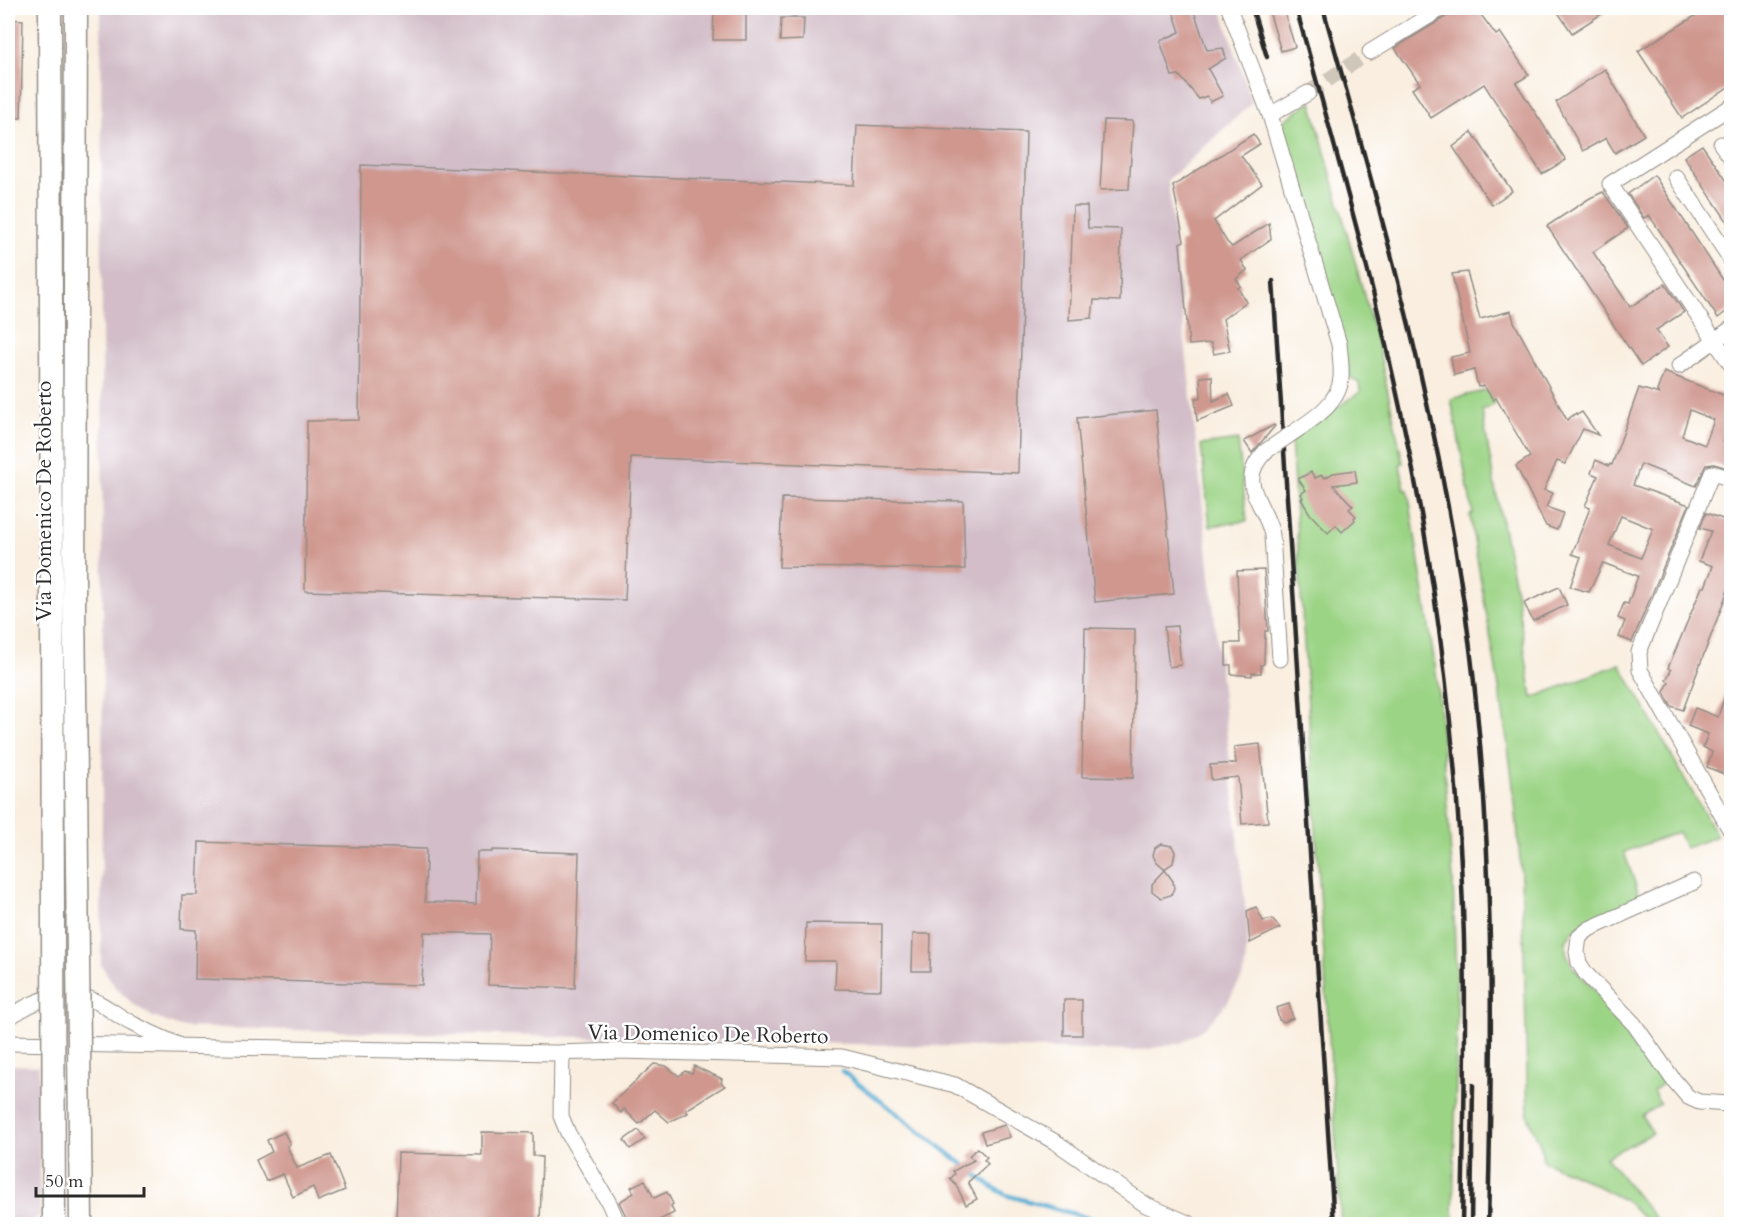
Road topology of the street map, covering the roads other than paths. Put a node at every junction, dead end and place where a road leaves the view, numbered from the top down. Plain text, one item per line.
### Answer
1 (1228, 8) edge
2 (1442, 8) edge
3 (67, 11) edge
4 (1370, 52) tunnel mouth
5 (1308, 93) tunnel mouth
6 (1731, 106) edge
7 (1270, 115) junction
8 (1721, 144) dead end
9 (1731, 159) edge
10 (1676, 177) dead end
11 (1731, 261) edge
12 (1731, 328) edge
13 (1715, 341) junction
14 (1679, 366) dead end
15 (1731, 366) edge
16 (1731, 479) edge
17 (1280, 659) dead end
18 (1731, 833) edge
19 (1694, 882) dead end
20 (65, 994) junction
21 (8, 1018) edge
22 (8, 1044) edge
23 (65, 1046) junction
24 (184, 1047) junction
25 (562, 1053) junction
26 (1731, 1106) edge
27 (54, 1224) edge
28 (66, 1224) edge
29 (81, 1224) edge
30 (618, 1224) edge
31 (1190, 1224) edge

1 - 7 street
2 - 4 street
3 - 20 street, Via Domenico De Roberto
3 - 27 highway, bridge
3 - 29 highway, bridge
5 - 7 street
6 - 13 street
7 - 17 street, bridge
8 - 9 street
10 - 11 street
12 - 13 street
13 - 14 street
13 - 15 street
16 - 18 street
19 - 26 street
20 - 21 street, Via Domenico De Roberto
20 - 23 street, Via Domenico De Roberto
20 - 24 street, Via Domenico De Roberto
22 - 23 street, Via Domenico De Roberto
23 - 24 street, Via Domenico De Roberto
23 - 28 street, Via Domenico De Roberto
24 - 25 street, Via Domenico De Roberto
25 - 30 street
25 - 31 street, Via Domenico De Roberto

